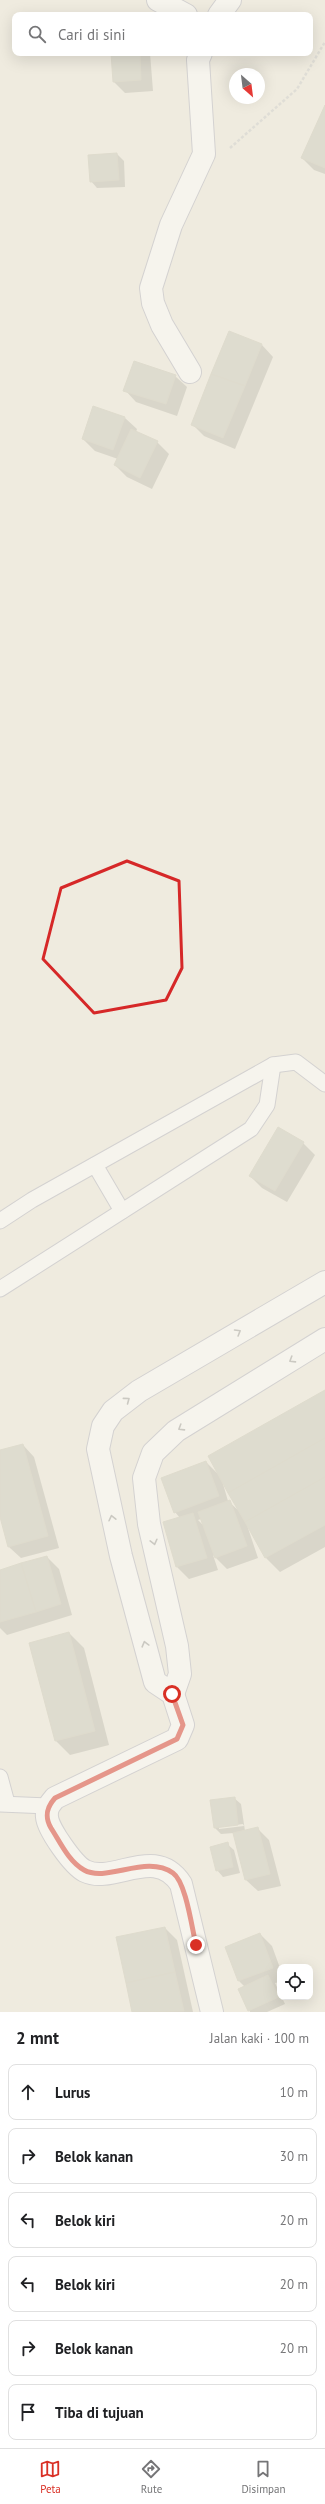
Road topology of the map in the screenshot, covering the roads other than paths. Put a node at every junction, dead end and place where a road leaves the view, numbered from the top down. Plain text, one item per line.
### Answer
1 (158, 0) edge
2 (230, 0) edge
3 (180, 12) edge
4 (221, 12) edge
5 (200, 56) edge
6 (190, 372) dead end
7 (273, 1065) junction
8 (325, 1084) edge
9 (95, 1164) junction
10 (122, 1211) junction
11 (0, 1221) edge
12 (325, 1282) edge
13 (0, 1290) edge
14 (325, 1339) edge
15 (172, 1694) junction
16 (0, 1777) edge
17 (4, 1804) edge
18 (48, 1806) junction
19 (212, 2012) edge

1 - 3 street
2 - 4 street
5 - 6 street
7 - 8 lane
7 - 9 lane
7 - 10 lane
9 - 10 lane
9 - 11 lane
10 - 13 lane
15 -> 12 street
14 -> 15 street
15 - 18 street
16 - 17 lane
17 - 18 lane
18 - 19 street

